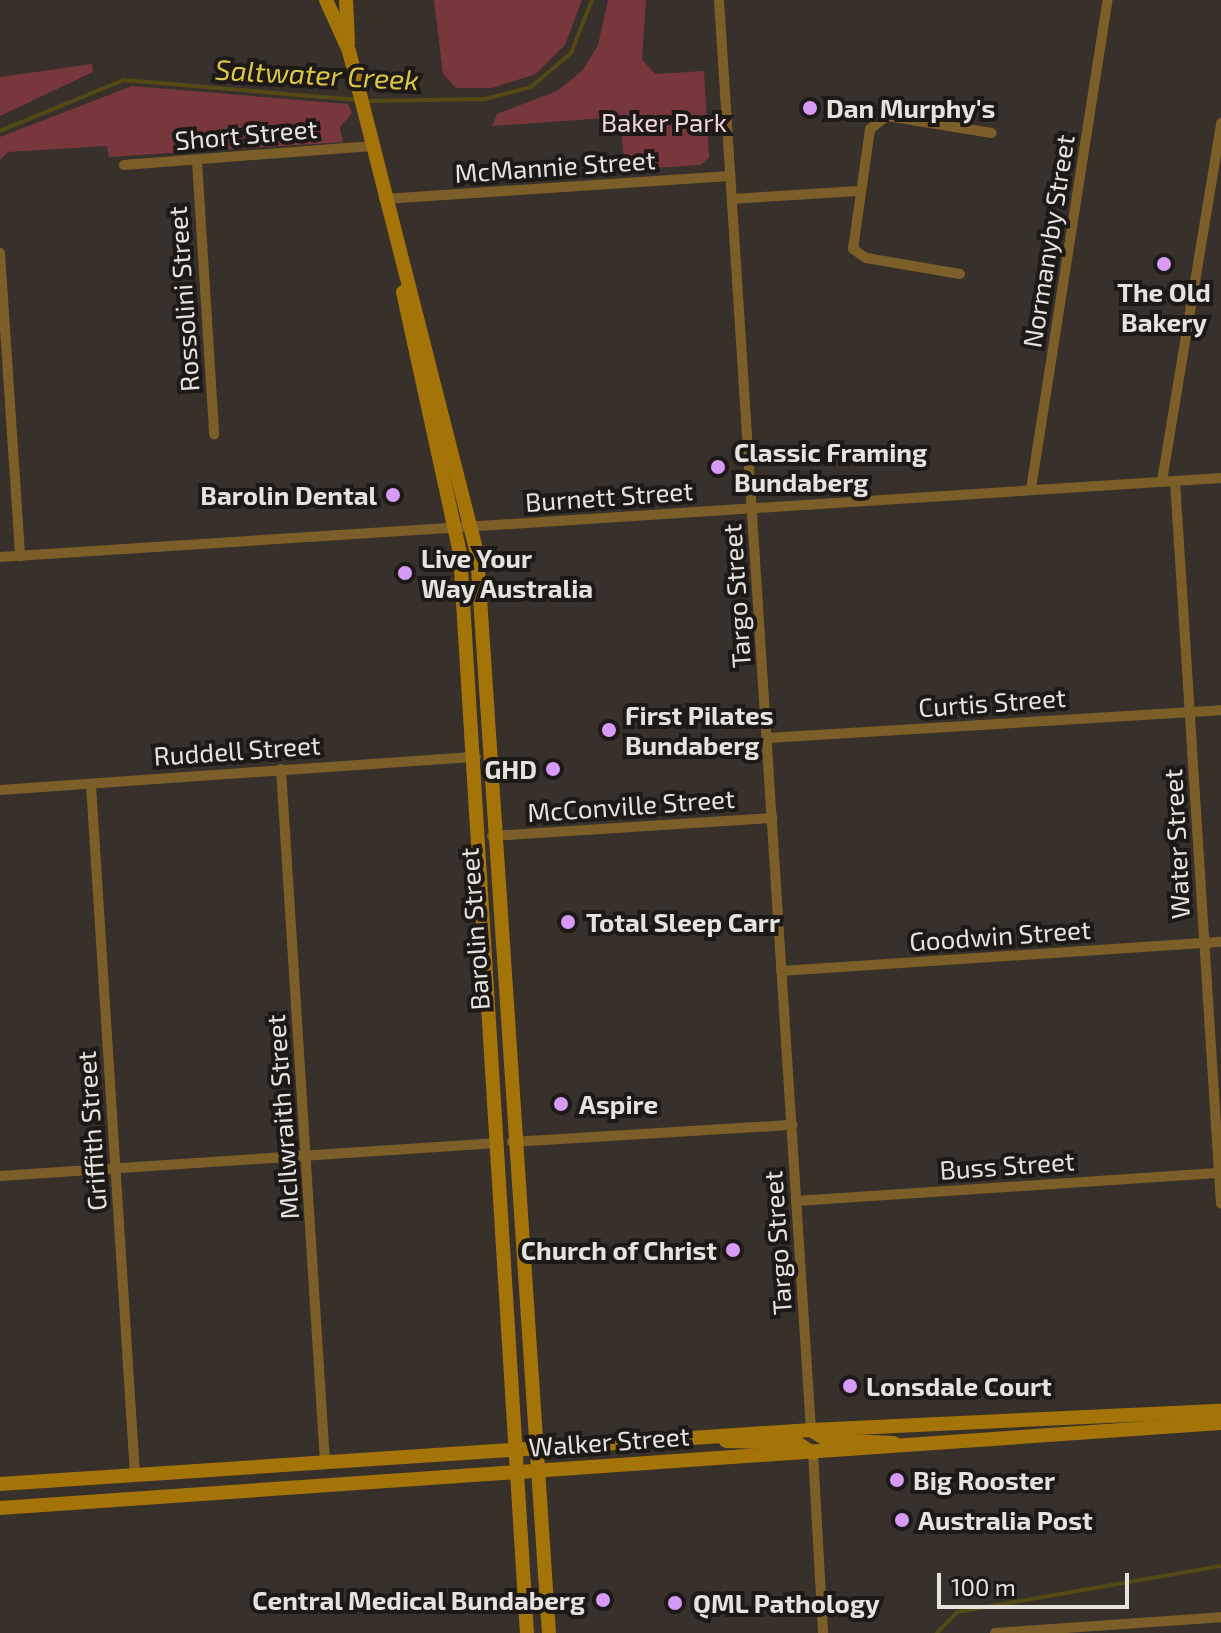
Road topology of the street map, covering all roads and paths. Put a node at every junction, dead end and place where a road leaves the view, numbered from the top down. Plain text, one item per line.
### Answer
1 (326, 0) edge
2 (346, 0) edge
3 (719, 0) edge
4 (1108, 0) edge
5 (349, 51) junction
6 (1221, 123) edge
7 (992, 133) dead end
8 (372, 146) junction
9 (197, 161) junction
10 (124, 165) dead end
11 (730, 176) junction
12 (859, 191) junction
13 (384, 199) junction
14 (732, 199) junction
15 (392, 233) junction
16 (0, 253) edge
17 (960, 274) dead end
18 (214, 434) dead end
19 (1221, 478) edge
20 (1162, 481) junction
21 (1175, 481) junction
22 (1031, 489) junction
23 (752, 508) junction
24 (472, 527) junction
25 (456, 528) junction
26 (20, 556) junction
27 (0, 557) edge
28 (1221, 710) edge
29 (1190, 711) junction
30 (767, 738) junction
31 (477, 757) junction
32 (281, 769) junction
33 (91, 785) junction
34 (0, 790) edge
35 (772, 818) junction
36 (492, 836) junction
37 (1221, 942) edge
38 (1204, 943) junction
39 (781, 971) junction
40 (792, 1125) junction
41 (505, 1142) junction
42 (306, 1156) junction
43 (115, 1168) junction
44 (1220, 1173) edge
45 (0, 1176) edge
46 (796, 1201) junction
47 (1221, 1204) edge
48 (1217, 1409) edge
49 (1221, 1423) edge
50 (811, 1430) junction
51 (706, 1437) junction
52 (906, 1447) junction
53 (537, 1448) junction
54 (515, 1449) junction
55 (813, 1453) junction
56 (325, 1462) junction
57 (540, 1470) junction
58 (517, 1471) junction
59 (135, 1475) junction
60 (0, 1484) edge
61 (0, 1508) edge
62 (1221, 1617) edge
63 (527, 1633) edge
64 (549, 1633) edge
65 (823, 1633) edge
66 (995, 1633) edge

1 - 5 main road, Barolin Street
2 - 5 main road, Barolin Street
3 - 11 street, Targo Street
4 - 22 street, Normanyby Street
5 - 8 main road, Barolin Street
6 - 20 street
7 - 12 street
8 - 9 street, Short Street
8 - 13 main road, Barolin Street
9 - 10 street, Short Street
9 - 18 street, Rossolini Street
11 - 13 street, McMannie Street
11 - 14 street, Targo Street
12 - 14 street
12 - 17 street
13 - 15 main road, Barolin Street
14 - 23 street, Targo Street
15 - 24 main road, Barolin Street
15 - 25 main road, Barolin Street
16 - 26 street
19 - 21 street, Burnett Street
20 - 21 street, Burnett Street
20 - 22 street, Burnett Street
21 - 29 street, Water Street
22 - 23 street, Burnett Street
23 - 24 street, Burnett Street
23 - 30 street, Targo Street
24 - 25 street, Burnett Street
24 - 36 main road, Barolin Street
25 - 26 street, Burnett Street
25 - 31 main road, Barolin Street
26 - 27 street, Burnett Street
28 - 29 street, Curtis Street
29 - 30 street, Curtis Street
29 - 38 street, Water Street
30 - 35 street, Targo Street
31 - 32 street, Ruddell Street
31 - 41 main road, Barolin Street
32 - 33 street, Ruddell Street
32 - 42 street, McIlwraith Street
33 - 34 street, Ruddell Street
33 - 43 street, Griffith Street
35 - 36 street, McConville Street
35 - 39 street, Targo Street
36 - 41 main road, Barolin Street
37 - 38 street, Goodwin Street
38 - 39 street, Goodwin Street
38 - 44 street, Water Street
39 - 40 street, Targo Street
40 - 41 street
40 - 46 street, Targo Street
41 - 42 street
41 - 53 main road, Barolin Street
41 - 54 main road, Barolin Street
42 - 43 street
42 - 56 street, McIlwraith Street
43 - 45 street
43 - 59 street, Griffith Street
44 - 46 street, Buss Street
44 - 47 street, Water Street
46 - 50 street, Targo Street
48 - 50 main road, Walker Street
49 - 52 main road, Walker Street
50 - 51 main road, Walker Street
50 - 52 main road
51 - 53 main road, Walker Street
51 - 55 main road
52 - 55 main road, Walker Street
53 - 54 main road, Walker Street
53 - 57 main road, Barolin Street
54 - 56 main road, Walker Street
54 - 58 main road, Barolin Street
55 - 57 main road, Walker Street
55 - 65 street
56 - 59 main road, Walker Street
57 - 58 main road, Walker Street
57 - 64 main road, Barolin Street
58 - 61 main road, Walker Street
58 - 63 main road, Barolin Street
59 - 60 main road, Walker Street
62 - 66 street

